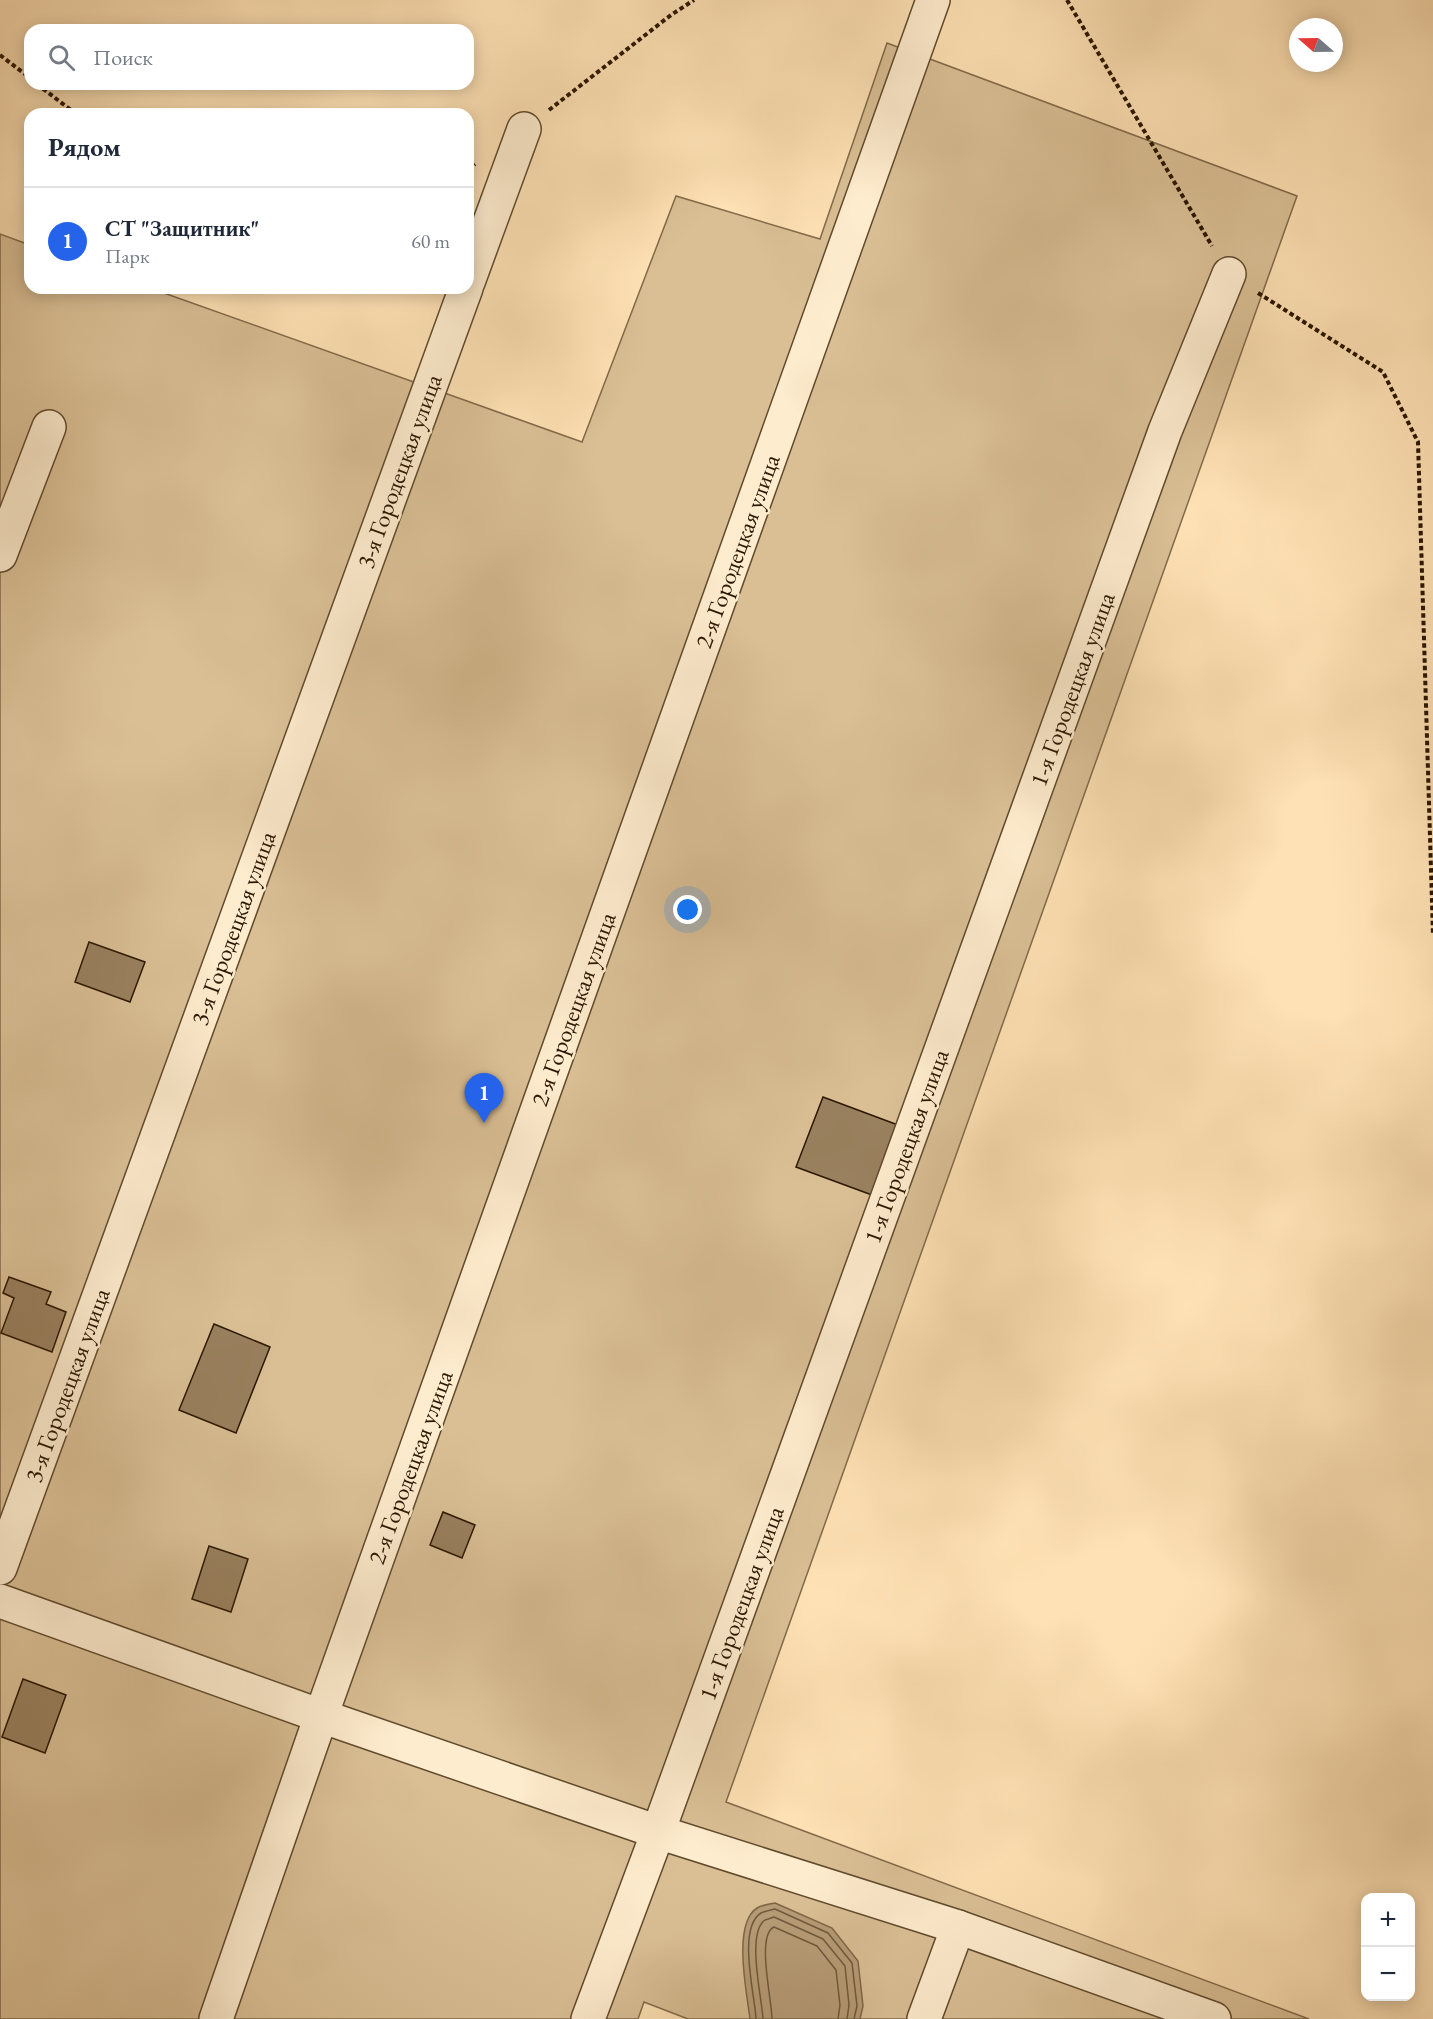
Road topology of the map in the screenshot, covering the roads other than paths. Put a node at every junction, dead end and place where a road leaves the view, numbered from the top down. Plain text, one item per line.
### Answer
1 (933, 0) edge
2 (524, 129) road end
3 (474, 266) edge
4 (1229, 274) road end
5 (464, 294) edge
6 (49, 427) dead end
7 (0, 555) edge
8 (0, 1568) edge
9 (0, 1600) edge
10 (321, 1716) junction
11 (658, 1832) junction
12 (958, 1927) junction
13 (216, 2019) edge
14 (588, 2019) edge
15 (924, 2019) edge
16 (1214, 2019) edge

1 - 10 street, 2-я Городецкая улица
2 - 3 street
4 - 11 street, 1-я Городецкая улица
5 - 8 street, 3-я Городецкая улица
6 - 7 street
9 - 10 street
10 - 11 street
10 - 13 street, 2-я Городецкая улица
11 - 12 street
11 - 14 street, 1-я Городецкая улица
12 - 15 street
12 - 16 street

